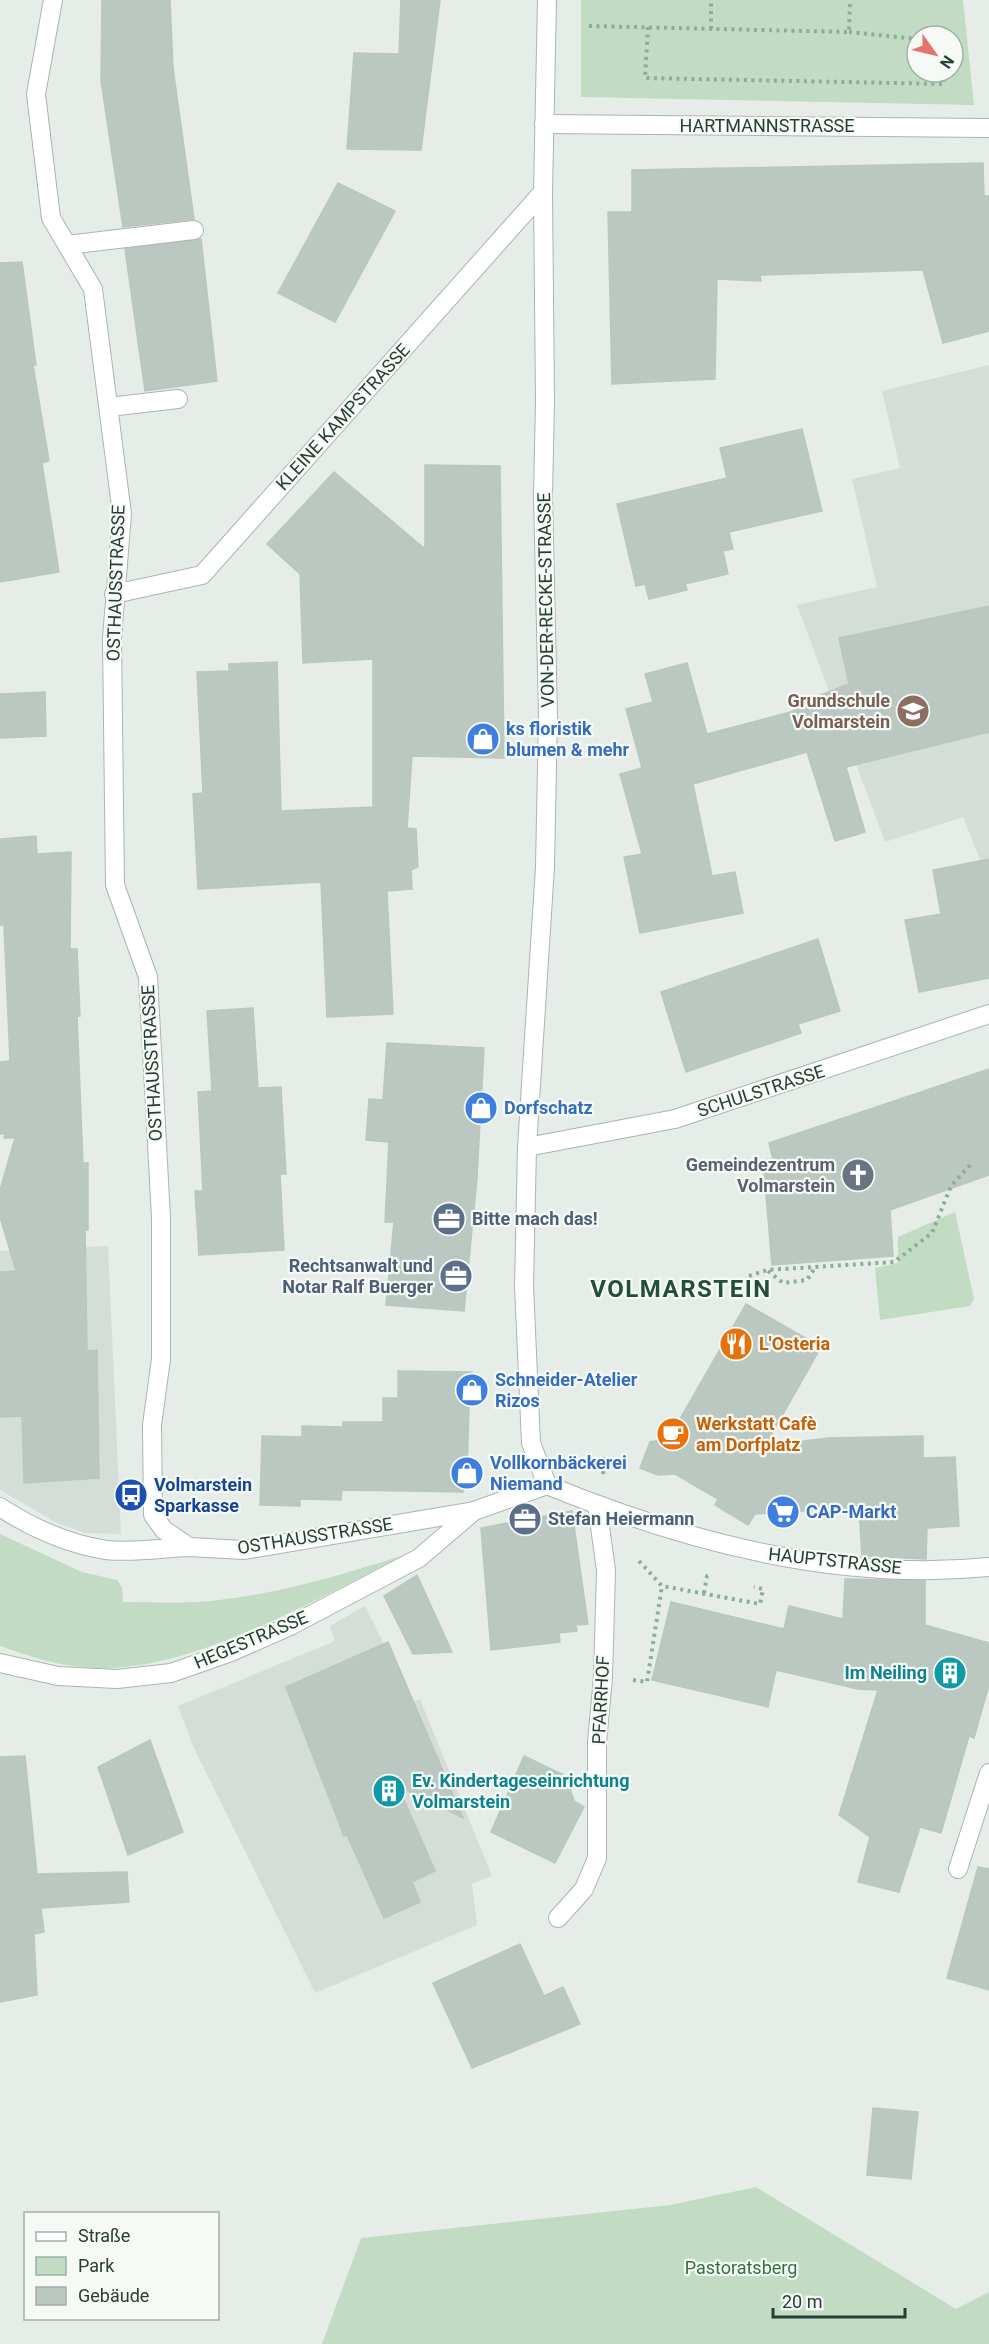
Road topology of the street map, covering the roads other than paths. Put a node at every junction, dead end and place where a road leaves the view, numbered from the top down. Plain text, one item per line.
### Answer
1 (53, 0) edge
2 (547, 0) edge
3 (544, 124) junction
4 (989, 128) edge
5 (543, 192) junction
6 (194, 230) dead end
7 (67, 245) junction
8 (178, 399) dead end
9 (109, 407) junction
10 (114, 594) junction
11 (989, 1014) edge
12 (527, 1147) junction
13 (547, 1485) junction
14 (597, 1505) junction
15 (0, 1508) edge
16 (474, 1511) junction
17 (189, 1547) junction
18 (989, 1567) edge
19 (0, 1663) edge
20 (989, 1773) edge
21 (958, 1869) dead end
22 (558, 1918) dead end

1 - 7 street, OSTHAUSSTRASSE
2 - 3 street, VON-DER-RECKE-STRASSE
3 - 4 street, HARTMANNSTRASSE
3 - 5 street, VON-DER-RECKE-STRASSE
5 - 10 street, KLEINE KAMPSTRASSE
5 - 12 street, VON-DER-RECKE-STRASSE
6 - 7 street
7 - 9 street, OSTHAUSSTRASSE
8 - 9 street
9 - 10 street, OSTHAUSSTRASSE
10 - 17 street, OSTHAUSSTRASSE
11 - 12 street, SCHULSTRASSE
12 - 13 street, VON-DER-RECKE-STRASSE
13 - 14 street, HAUPTSTRASSE
13 - 16 street, OSTHAUSSTRASSE
14 - 18 street, HAUPTSTRASSE
14 - 22 street, PFARRHOF
15 - 17 street
16 - 17 street, OSTHAUSSTRASSE
16 - 19 street, HEGESTRASSE
20 - 21 street

